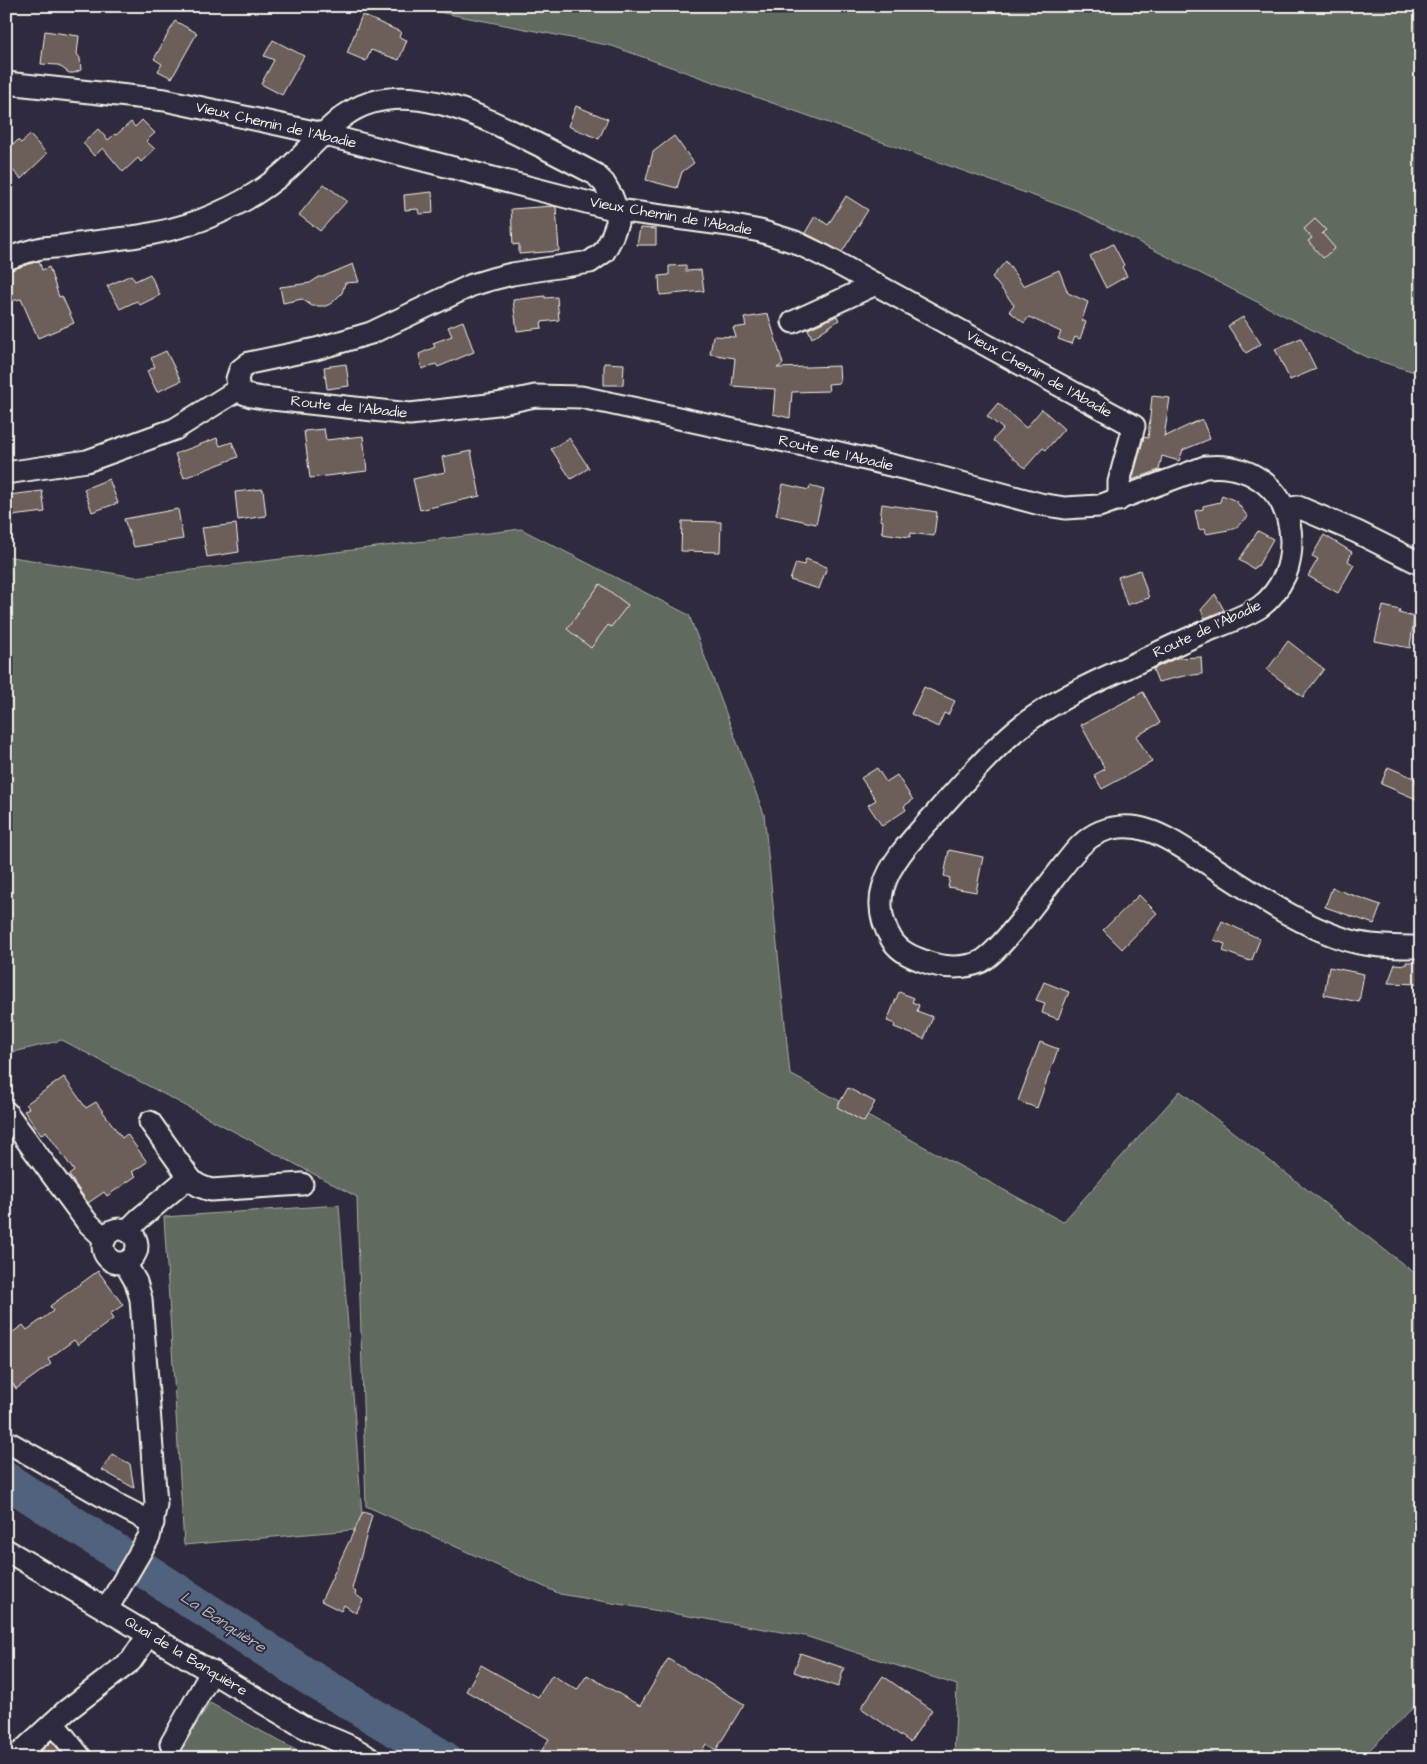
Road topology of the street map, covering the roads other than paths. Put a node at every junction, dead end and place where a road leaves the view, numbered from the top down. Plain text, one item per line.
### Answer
1 (6, 83) edge
2 (324, 134) junction
3 (617, 210) junction
4 (6, 259) edge
5 (876, 284) junction
6 (793, 322) dead end
7 (239, 389) junction
8 (6, 473) edge
9 (1119, 500) junction
10 (1284, 509) junction
11 (1421, 564) edge
12 (1421, 947) edge
13 (6, 1112) edge
14 (150, 1122) dead end
15 (189, 1177) junction
16 (302, 1184) dead end
17 (128, 1231) junction
18 (105, 1239) junction
19 (125, 1263) junction
20 (6, 1441) edge
21 (151, 1530) junction
22 (6, 1550) edge
23 (112, 1601) junction
24 (149, 1634) junction
25 (212, 1671) junction
26 (53, 1723) junction
27 (171, 1744) dead end
28 (15, 1758) edge
29 (81, 1758) edge
30 (369, 1758) edge

1 - 2 street, Vieux Chemin de l'Abadie
2 - 3 street, Vieux Chemin de l'Abadie
2 - 3 street
2 - 4 street
3 - 5 street, Vieux Chemin de l'Abadie
3 - 7 street
5 - 6 street
5 - 9 street, Vieux Chemin de l'Abadie
7 - 8 street
7 - 9 street, Route de l'Abadie
9 - 10 street, Route de l'Abadie
10 - 11 street
10 - 12 street, Route de l'Abadie
13 - 18 street
14 - 15 street
15 - 16 street
15 - 17 street
17 - 18 street
17 - 19 street
18 - 19 street
19 - 21 street
20 - 21 street
21 - 23 street
22 - 23 street, Quai de la Banquière
23 - 24 street, Quai de la Banquière
24 - 25 street, Quai de la Banquière
24 - 26 street
25 - 27 street
25 - 30 street, Quai de la Banquière
26 - 28 street
26 - 29 street

